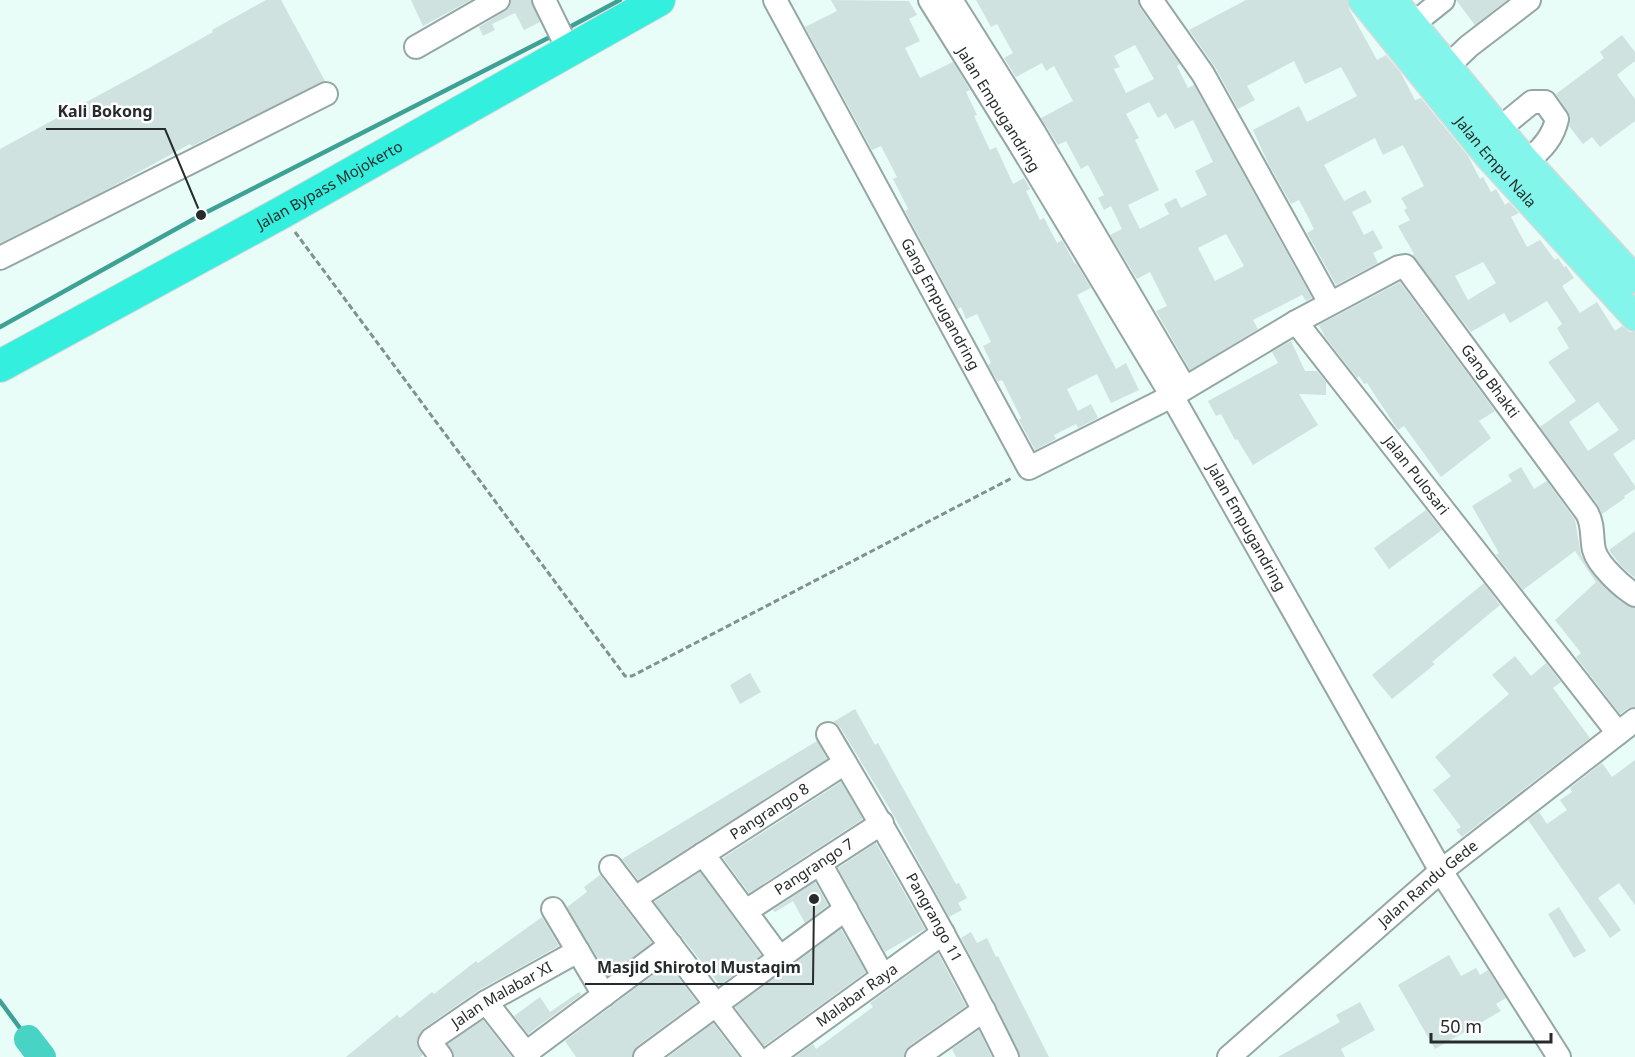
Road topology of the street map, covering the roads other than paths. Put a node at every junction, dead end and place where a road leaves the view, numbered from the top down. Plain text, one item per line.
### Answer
1 (498, 0) edge
2 (544, 0) edge
3 (659, 0) edge
4 (775, 0) edge
5 (1151, 0) edge
6 (1362, 0) edge
7 (1393, 0) edge
8 (1529, 0) edge
9 (946, 8) edge
10 (1428, 12) edge
11 (562, 37) junction
12 (416, 46) dead end
13 (1456, 58) junction
14 (326, 94) dead end
15 (1496, 132) junction
16 (1524, 164) junction
17 (0, 258) edge
18 (1635, 279) edge
19 (1330, 303) junction
20 (1635, 317) edge
21 (1296, 322) junction
22 (2, 361) edge
23 (1179, 391) junction
24 (1635, 595) edge
25 (1627, 727) edge
26 (828, 734) dead end
27 (845, 763) junction
28 (882, 823) junction
29 (704, 854) junction
30 (820, 863) junction
31 (1448, 866) junction
32 (611, 867) dead end
33 (635, 898) junction
34 (553, 909) dead end
35 (846, 909) junction
36 (746, 912) junction
37 (943, 933) junction
38 (671, 945) junction
39 (578, 951) junction
40 (780, 958) junction
41 (883, 976) junction
42 (604, 995) junction
43 (486, 1002) junction
44 (716, 1005) junction
45 (984, 1011) junction
46 (436, 1051) edge
47 (528, 1055) edge
48 (645, 1057) edge
49 (756, 1057) edge
50 (772, 1057) edge
51 (917, 1057) edge
52 (1007, 1057) edge
53 (1229, 1057) edge
54 (1558, 1057) edge

1 - 12 street
2 - 11 street
3 - 11 highway, Jalan Bypass Mojokerto
4 - 23 street, Gang Empugandring
5 - 19 street
6 - 15 main road, Jalan Empu Nala
7 - 10 main road, Jalan Empu Nala
8 - 13 street
9 - 23 street, Jalan Empugandring
10 - 13 main road, Jalan Empu Nala
11 - 22 highway, Jalan Bypass Mojokerto
13 - 15 main road, Jalan Empu Nala
14 - 17 street
15 - 16 main road, Jalan Empu Nala
15 - 16 street
16 - 18 main road, Jalan Empu Nala
16 - 20 main road, Jalan Empu Nala
19 - 21 street, Gang Bhakti
19 - 24 street, Gang Bhakti
21 - 23 street
21 - 25 street, Jalan Pulosari
23 - 31 street, Jalan Empugandring
25 - 31 street, Jalan Randu Gede
26 - 27 street
27 - 28 street
27 - 29 street, Pangrango 8
28 - 30 street, Pangrango 7
28 - 37 street, Pangrango 11
29 - 33 street, Pangrango 8
29 - 36 street
30 - 35 street
30 - 36 street, Pangrango 7
31 - 53 street, Jalan Randu Gede
31 - 54 street, Jalan Empugandring
32 - 33 street
33 - 38 street
34 - 39 street
35 - 40 street
35 - 41 street
36 - 40 street
37 - 41 street, Malabar Raya
37 - 45 street, Pangrango 11
38 - 42 street
38 - 44 street
39 - 42 street
39 - 43 street, Jalan Malabar XI
40 - 44 street
41 - 50 street, Malabar Raya
42 - 47 street
43 - 46 street, Jalan Malabar XI
43 - 47 street
44 - 48 street
44 - 49 street
45 - 51 street
45 - 52 street, Pangrango 11

